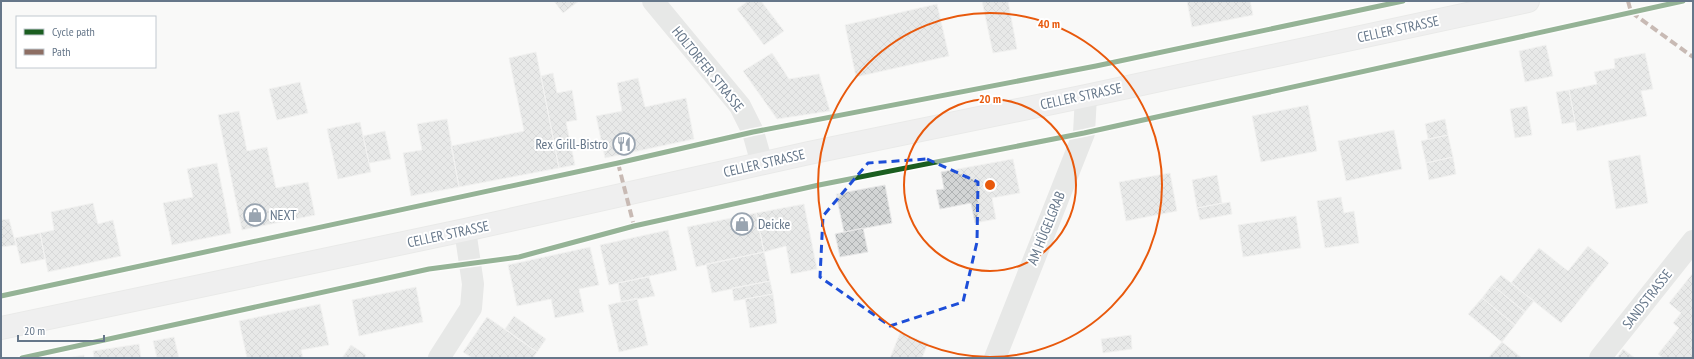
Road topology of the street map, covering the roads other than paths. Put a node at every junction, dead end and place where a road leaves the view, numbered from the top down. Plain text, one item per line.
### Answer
1 (653, 1) edge
2 (1528, 1) edge
3 (1086, 96) junction
4 (762, 164) junction
5 (465, 230) junction
6 (1693, 241) edge
7 (1, 328) edge
8 (439, 358) edge
9 (994, 358) edge
10 (1600, 358) edge

1 - 4 street, HOLTORFER STRASSE
2 - 3 main road, CELLER STRASSE
3 - 4 main road, CELLER STRASSE
3 - 9 street, AM HÜGELGRAB
4 - 5 main road, CELLER STRASSE
5 - 7 main road, CELLER STRASSE
5 - 8 street
6 - 10 street, SANDSTRASSE

